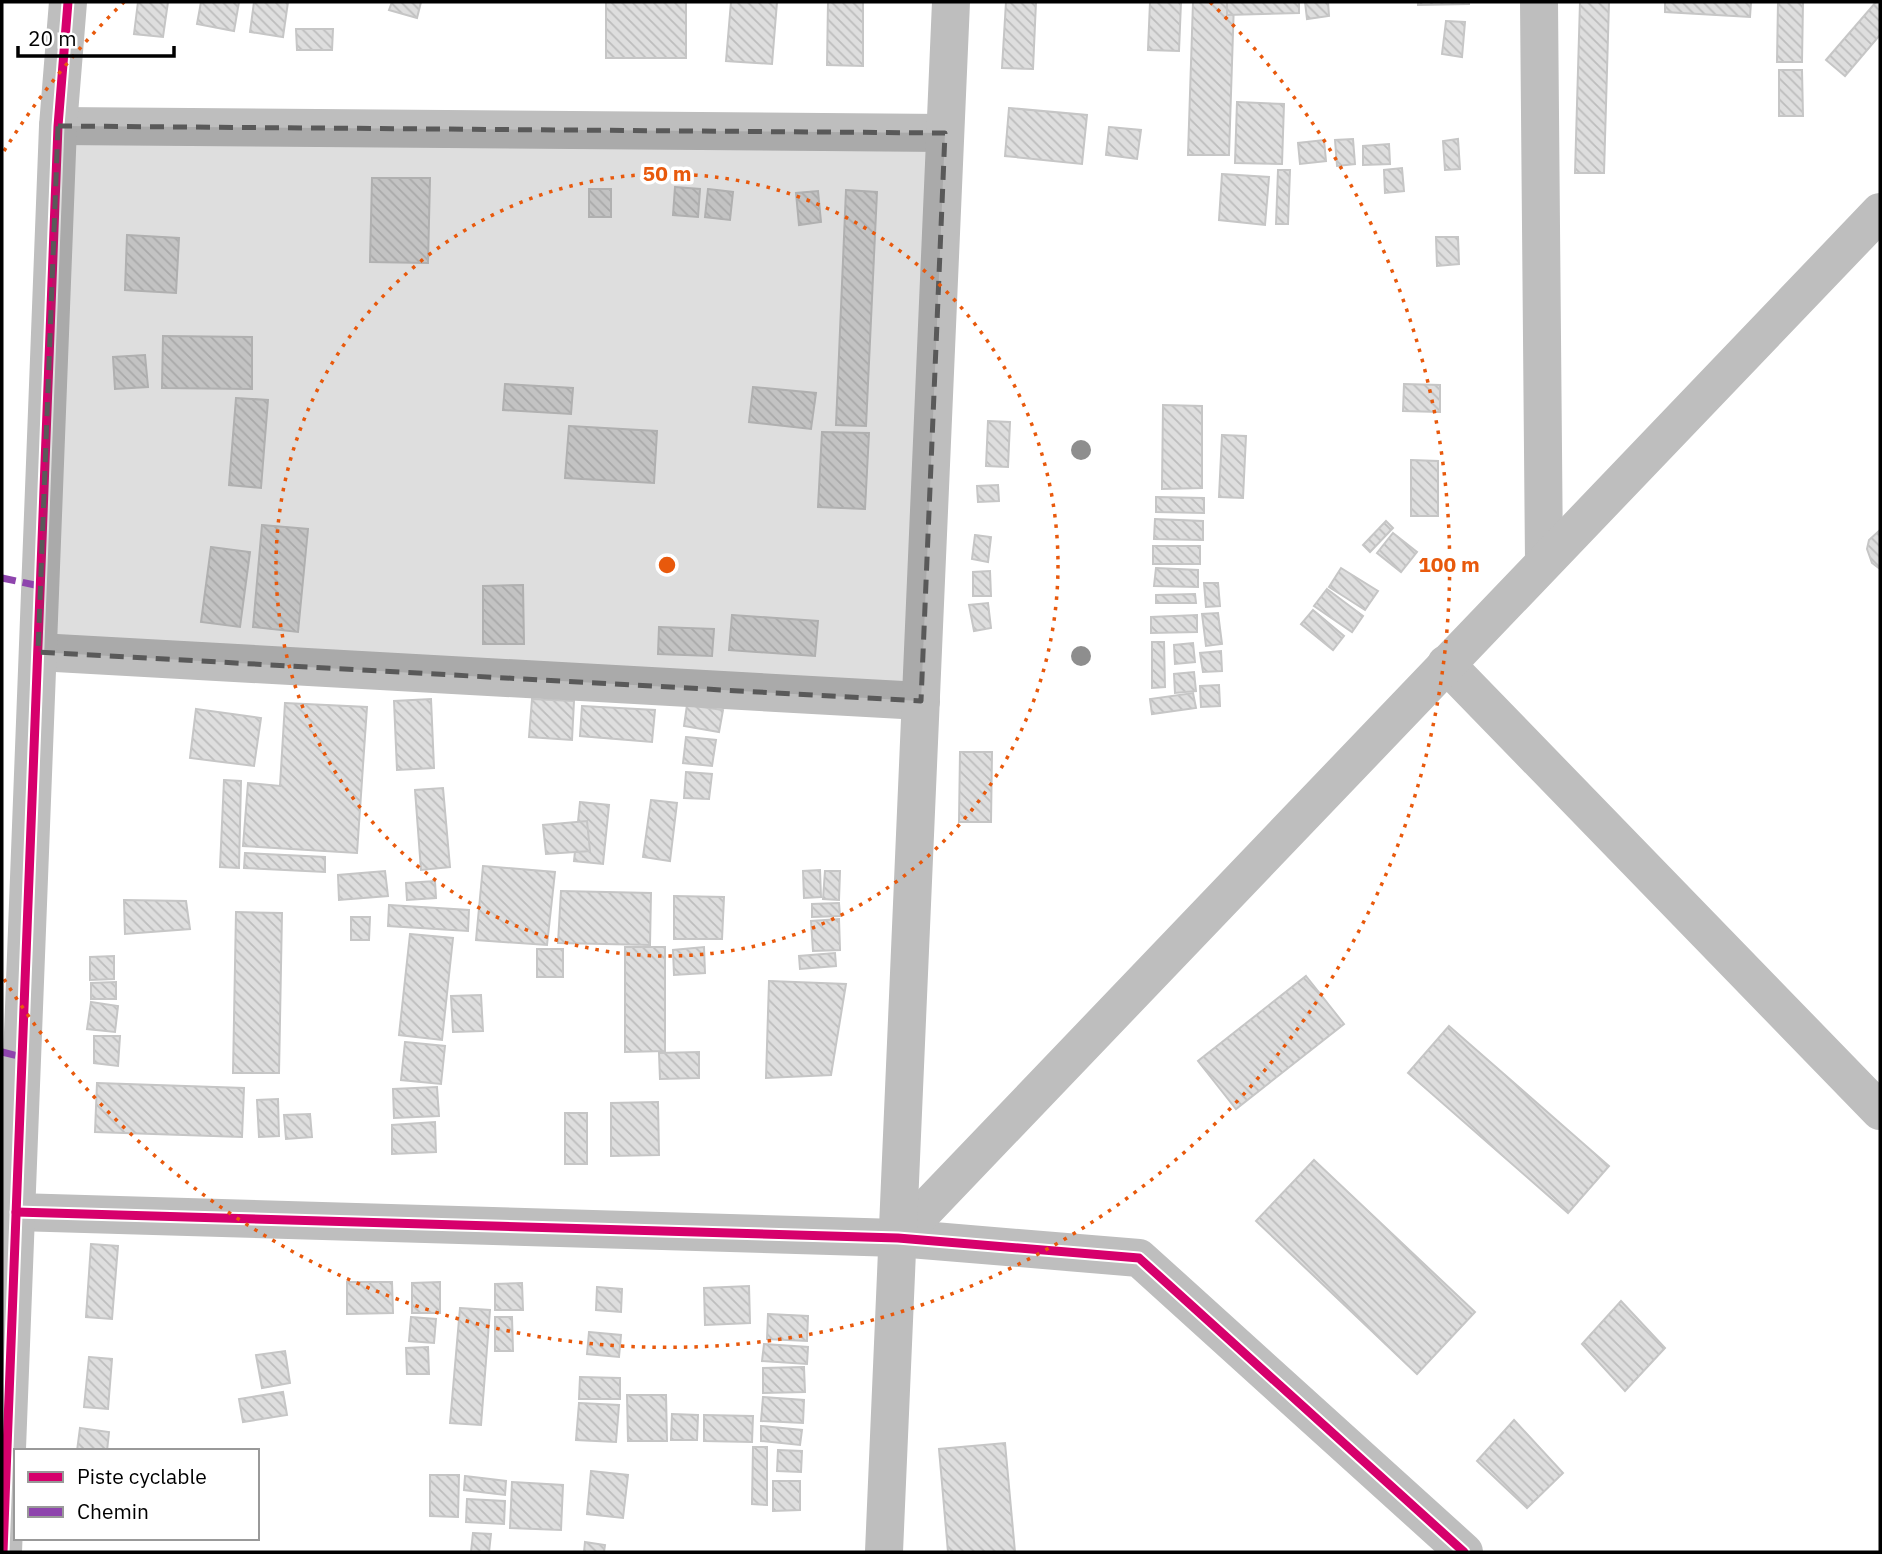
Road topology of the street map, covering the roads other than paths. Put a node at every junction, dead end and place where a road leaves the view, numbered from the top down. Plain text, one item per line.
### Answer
1 (68, 2) edge
2 (951, 2) edge
3 (1539, 2) edge
4 (58, 126) junction
5 (945, 133) junction
6 (1880, 212) edge
7 (1544, 562) junction
8 (38, 652) junction
9 (1446, 664) junction
10 (921, 701) junction
11 (1880, 1111) edge
12 (16, 1212) junction
13 (898, 1238) junction
14 (3, 1552) edge
15 (884, 1552) edge
16 (1464, 1552) edge

1 - 4 street
2 - 5 street
3 - 7 street
4 - 5 street
4 - 8 street
5 - 10 street
6 - 7 street
7 - 9 street
8 - 10 street
8 - 12 street
9 - 11 street
9 - 13 street
10 - 13 street
12 - 13 street
12 - 14 street
13 - 15 street
13 - 16 street

